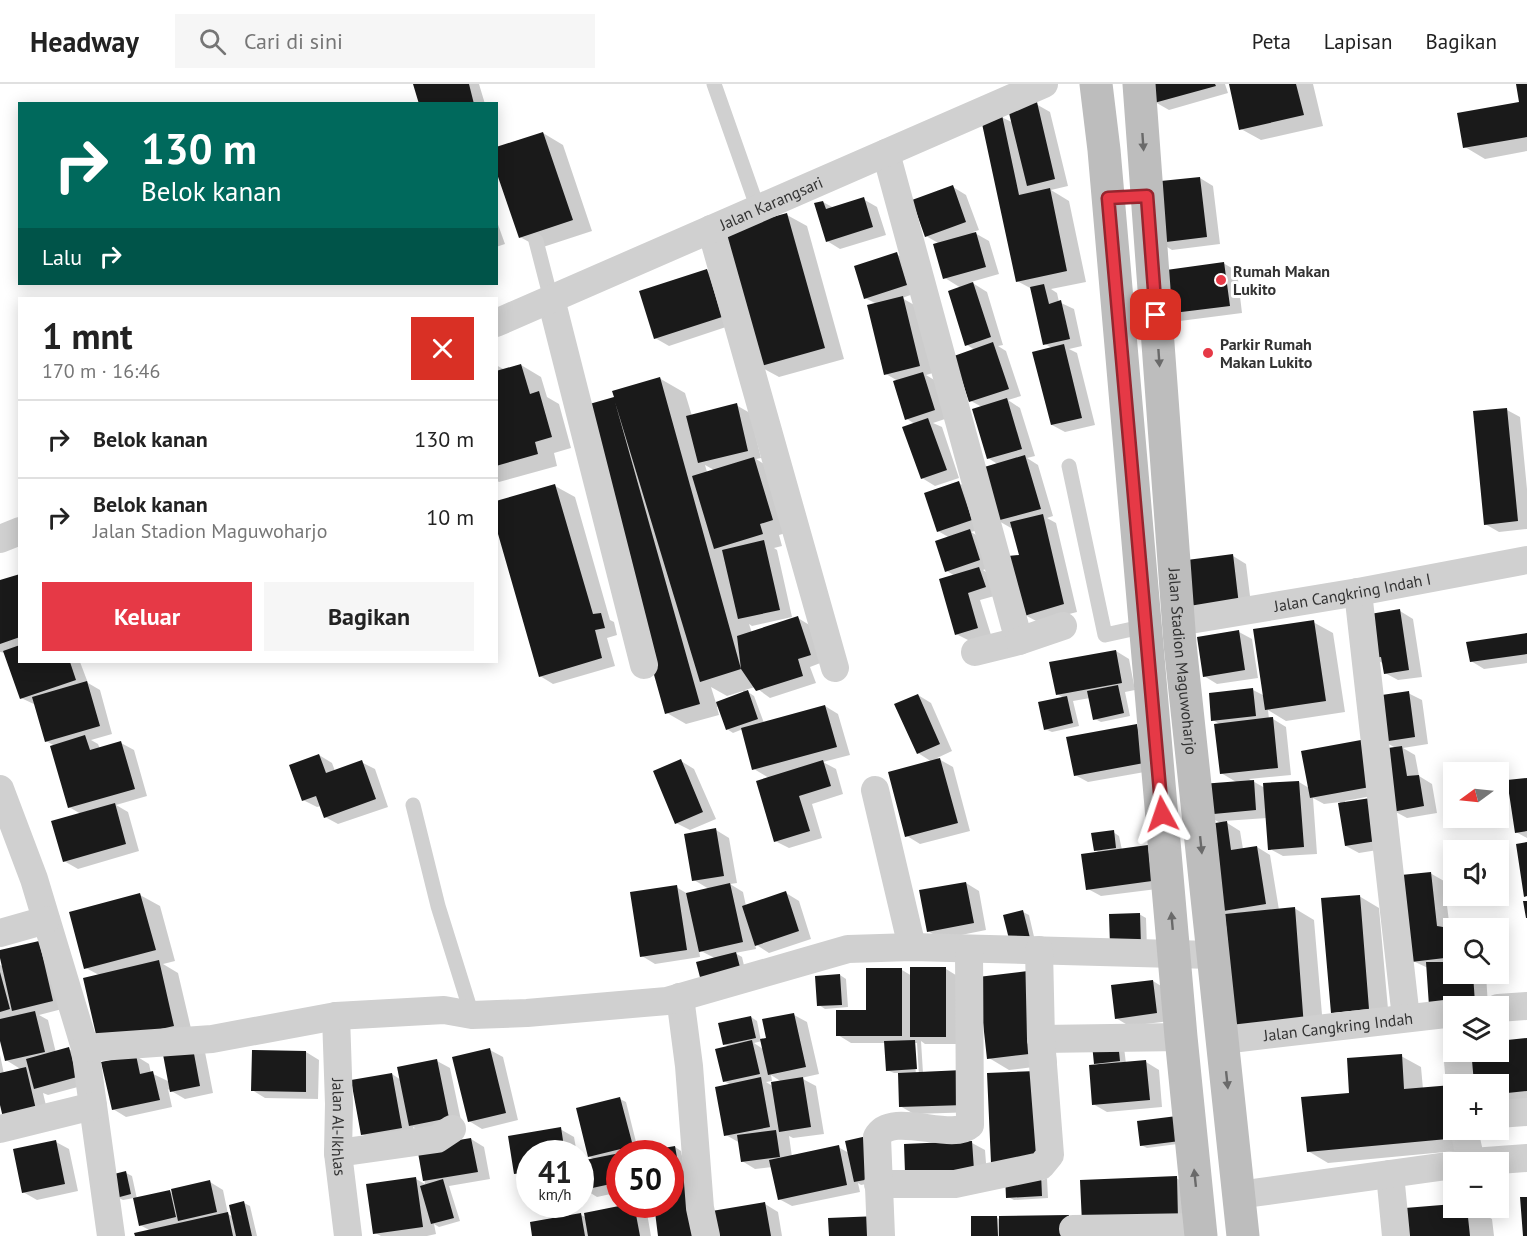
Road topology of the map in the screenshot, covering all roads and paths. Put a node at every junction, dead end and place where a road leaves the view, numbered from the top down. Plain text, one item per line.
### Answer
1 (714, 84) edge
2 (1044, 84) edge
3 (1096, 84) edge
4 (1139, 84) edge
5 (886, 153) junction
6 (1147, 196) junction
7 (1108, 198) junction
8 (758, 209) junction
9 (711, 230) junction
10 (536, 241) dead end
11 (551, 299) junction
12 (498, 322) edge
13 (1070, 466) dead end
14 (18, 532) edge
15 (0, 539) edge
16 (1527, 561) edge
17 (1358, 592) junction
18 (1178, 622) junction
19 (1064, 626) dead end
20 (1146, 626) junction
21 (1019, 642) junction
22 (975, 652) dead end
23 (644, 665) dead end
24 (835, 668) dead end
25 (0, 789) edge
26 (875, 790) dead end
27 (413, 805) dead end
28 (46, 920) junction
29 (0, 933) edge
30 (912, 947) junction
31 (969, 949) junction
32 (1039, 950) junction
33 (1175, 954) junction
34 (1212, 955) junction
35 (680, 997) junction
36 (1527, 1006) edge
37 (1509, 1007) edge
38 (1443, 1014) edge
39 (472, 1015) junction
40 (336, 1016) junction
41 (1406, 1018) junction
42 (1181, 1037) junction
43 (1041, 1039) junction
44 (1223, 1040) junction
45 (85, 1048) junction
46 (93, 1106) junction
47 (1527, 1112) edge
48 (1509, 1113) edge
49 (452, 1129) dead end
50 (0, 1130) edge
51 (338, 1153) junction
52 (1527, 1158) edge
53 (1509, 1159) edge
54 (1443, 1167) edge
55 (1390, 1174) junction
56 (878, 1184) junction
57 (1238, 1194) junction
58 (1073, 1229) dead end
59 (1200, 1232) edge
60 (111, 1236) edge
61 (348, 1236) edge
62 (705, 1236) edge
63 (881, 1236) edge
64 (1243, 1236) edge
65 (1396, 1236) edge

1 - 8 lane
2 - 5 street, Jalan Karangsari
3 - 7 main road, Jalan Stadion Maguwoharjo
4 -> 6 main road, Jalan Stadion Maguwoharjo
5 - 8 street, Jalan Karangsari
5 - 21 street
6 - 7 main road
6 -> 18 main road, Jalan Stadion Maguwoharjo
7 - 20 main road, Jalan Stadion Maguwoharjo
8 - 9 street, Jalan Karangsari
9 - 11 street, Jalan Karangsari
9 - 24 street
10 - 11 lane
11 - 12 street, Jalan Karangsari
11 - 23 street
13 - 20 lane
14 - 15 street
16 - 17 street, Jalan Cangkring Indah I
17 - 18 street, Jalan Cangkring Indah I
17 - 41 street
18 -> 34 main road, Jalan Stadion Maguwoharjo
19 - 21 street
33 -> 20 main road, Jalan Stadion Maguwoharjo
21 - 22 street
25 - 28 street
26 - 30 street
27 - 39 lane
28 - 29 street
28 - 45 street
30 - 31 street
30 - 35 street
31 - 32 street
31 - 56 street
32 - 33 street
32 - 43 street
33 - 34 street
33 - 42 main road, Jalan Stadion Maguwoharjo
34 - 44 main road, Jalan Stadion Maguwoharjo
35 - 39 street
35 - 62 street
36 - 37 street
38 - 41 street, Jalan Cangkring Indah
39 - 40 street
40 - 45 street
40 - 51 street, Jalan Al-Ikhlas
41 - 44 street, Jalan Cangkring Indah
42 - 43 street
59 -> 42 main road, Jalan Stadion Maguwoharjo
43 - 56 street
44 -> 57 main road, Jalan Stadion Maguwoharjo
45 - 46 street
46 - 50 street
46 - 60 street
47 - 48 street
49 - 51 street
51 - 61 street, Jalan Al-Ikhlas
52 - 53 street
54 - 55 street
55 - 57 street
55 - 65 street
56 - 63 street
57 - 64 main road, Jalan Stadion Maguwoharjo
58 - 59 street

